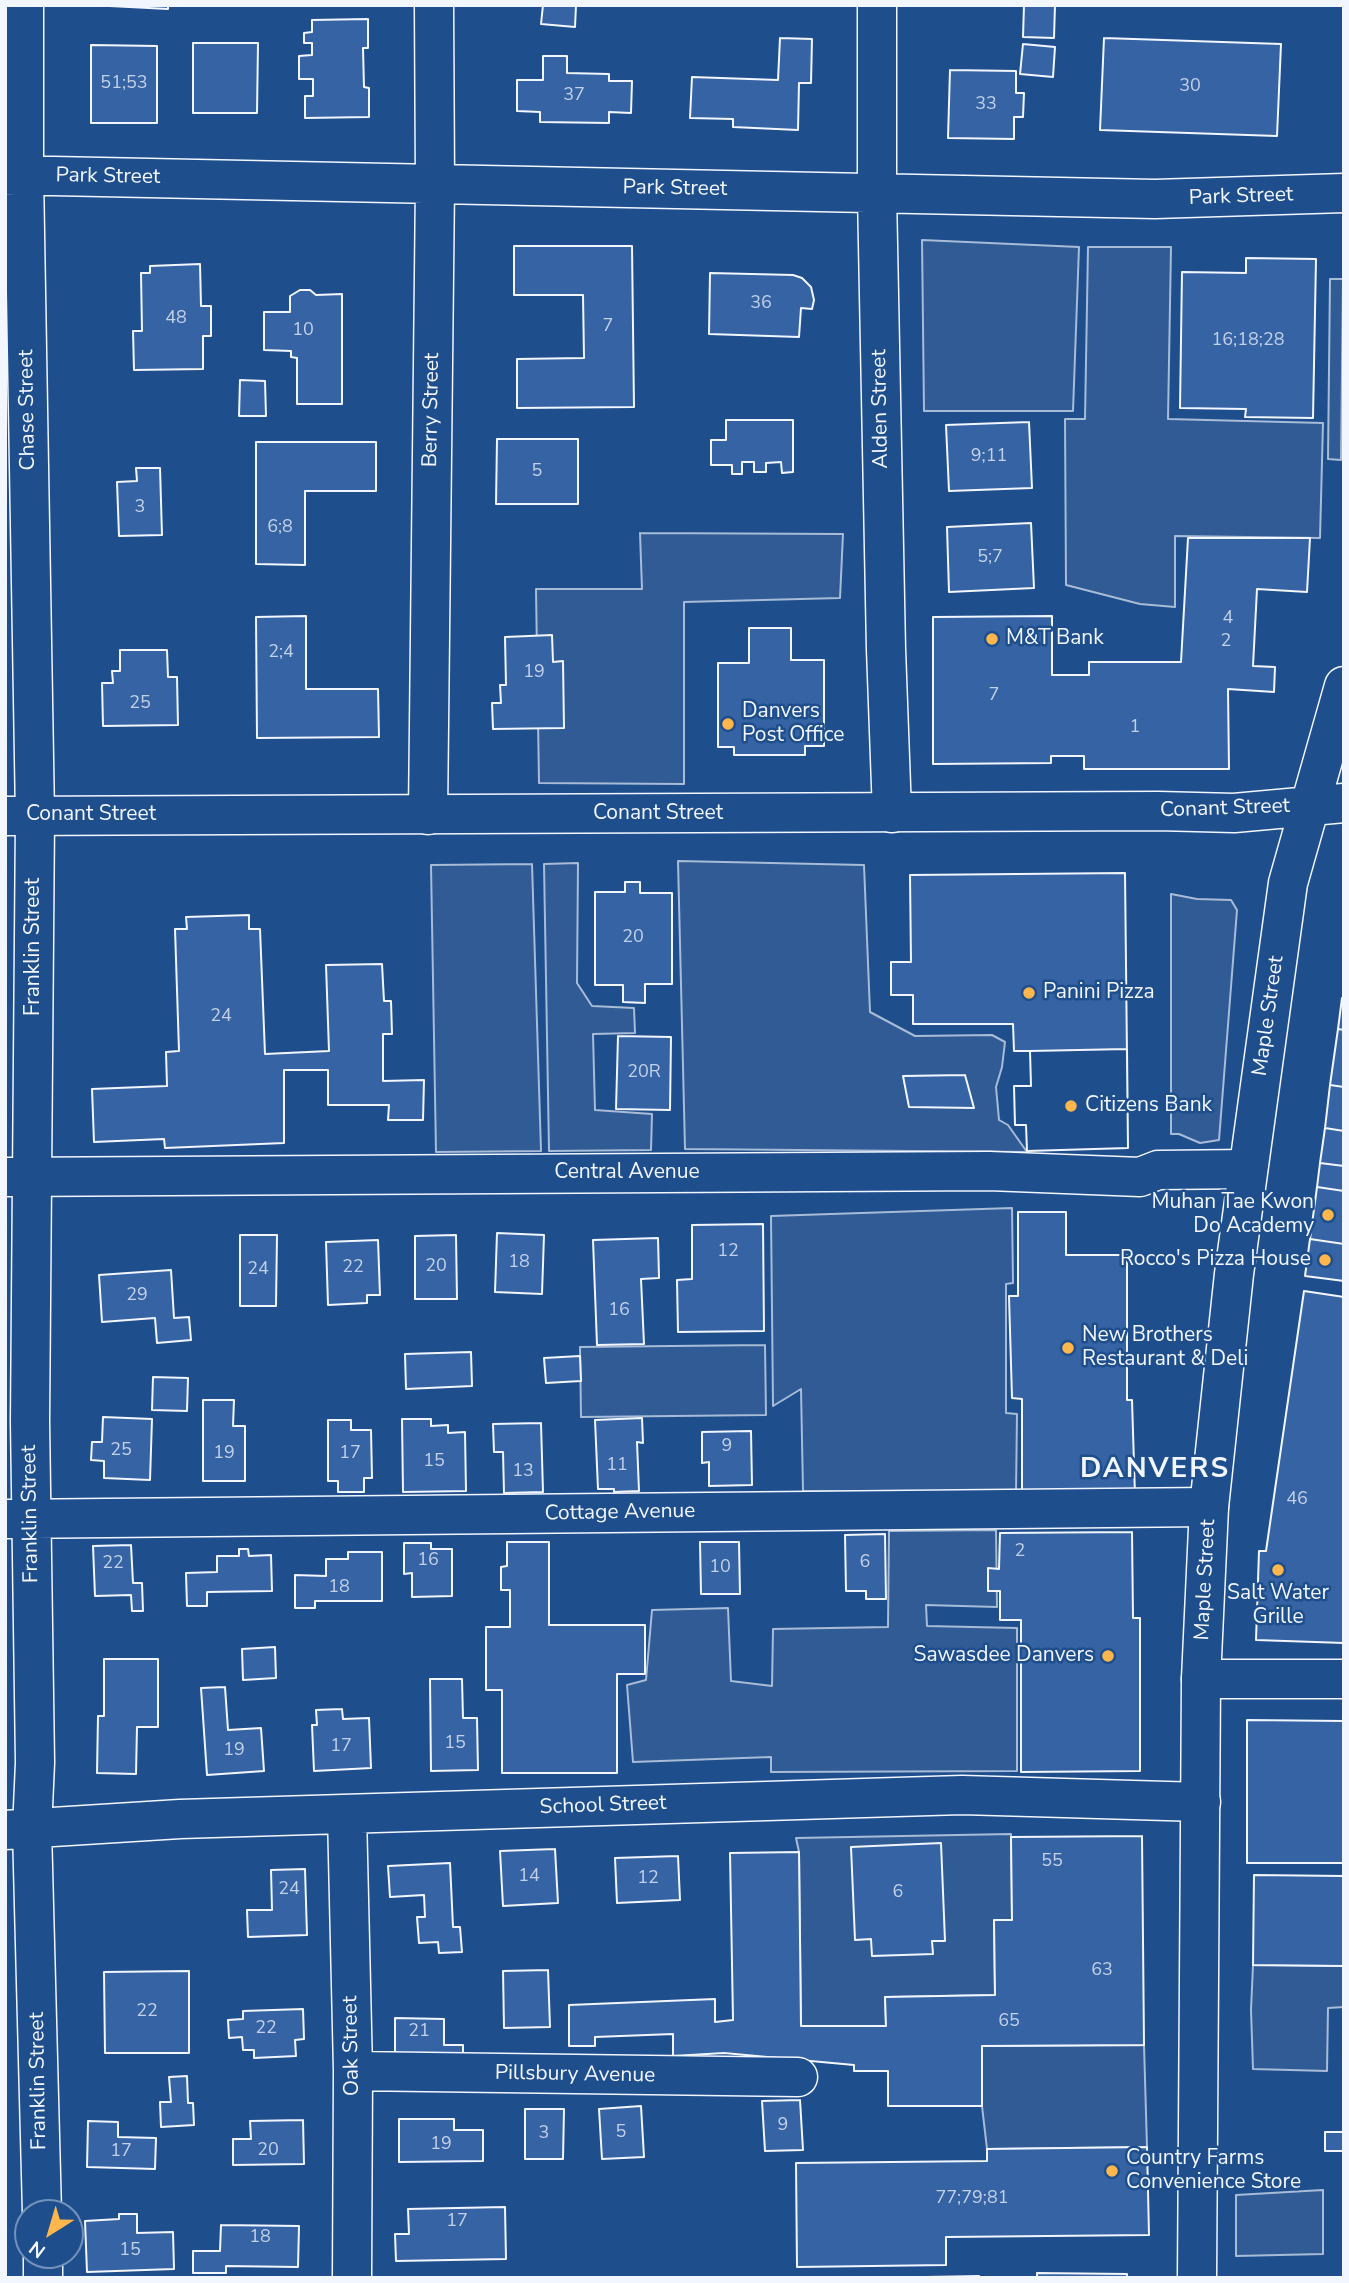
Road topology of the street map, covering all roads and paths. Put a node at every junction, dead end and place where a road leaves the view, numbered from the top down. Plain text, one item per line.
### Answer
1 (24, 5) edge
2 (434, 5) edge
3 (877, 5) edge
4 (15, 175) edge
5 (435, 184) junction
6 (877, 194) junction
7 (1344, 194) edge
8 (1344, 687) edge
9 (1327, 804) edge
10 (892, 813) junction
11 (428, 815) junction
12 (20, 816) edge
13 (1248, 1169) junction
14 (19, 1177) edge
15 (1209, 1507) junction
16 (18, 1519) edge
17 (1201, 1679) junction
18 (1344, 1679) edge
19 (1201, 1802) junction
20 (347, 1814) junction
21 (19, 1829) edge
22 (353, 2071) junction
23 (798, 2077) dead end
24 (41, 2199) edge
25 (352, 2278) edge
26 (1197, 2278) edge

1 - 4 street, Chase Street
2 - 5 street, Berry Street
3 - 6 street, Alden Street
4 - 5 street, Park Street
4 - 12 street, Chase Street
5 - 6 street, Park Street
5 - 11 street, Berry Street
6 - 7 street, Park Street
6 - 10 street, Alden Street
8 - 9 street, Maple Street
9 - 10 street, Conant Street
9 - 13 street, Maple Street
10 - 11 street, Conant Street
11 - 12 street, Conant Street
12 - 14 street, Franklin Street
13 - 14 street, Central Avenue
13 - 15 street, Maple Street
14 - 16 street, Franklin Street
15 - 16 street, Cottage Avenue
15 - 17 street, Maple Street
16 - 21 street, Franklin Street
17 - 18 street
17 - 19 street, Maple Street
19 - 20 street, School Street
19 - 26 street, Maple Street
20 - 21 street, School Street
20 - 22 street, Oak Street
21 - 24 street, Franklin Street
22 - 23 street, Pillsbury Avenue
22 - 25 street, Oak Street

